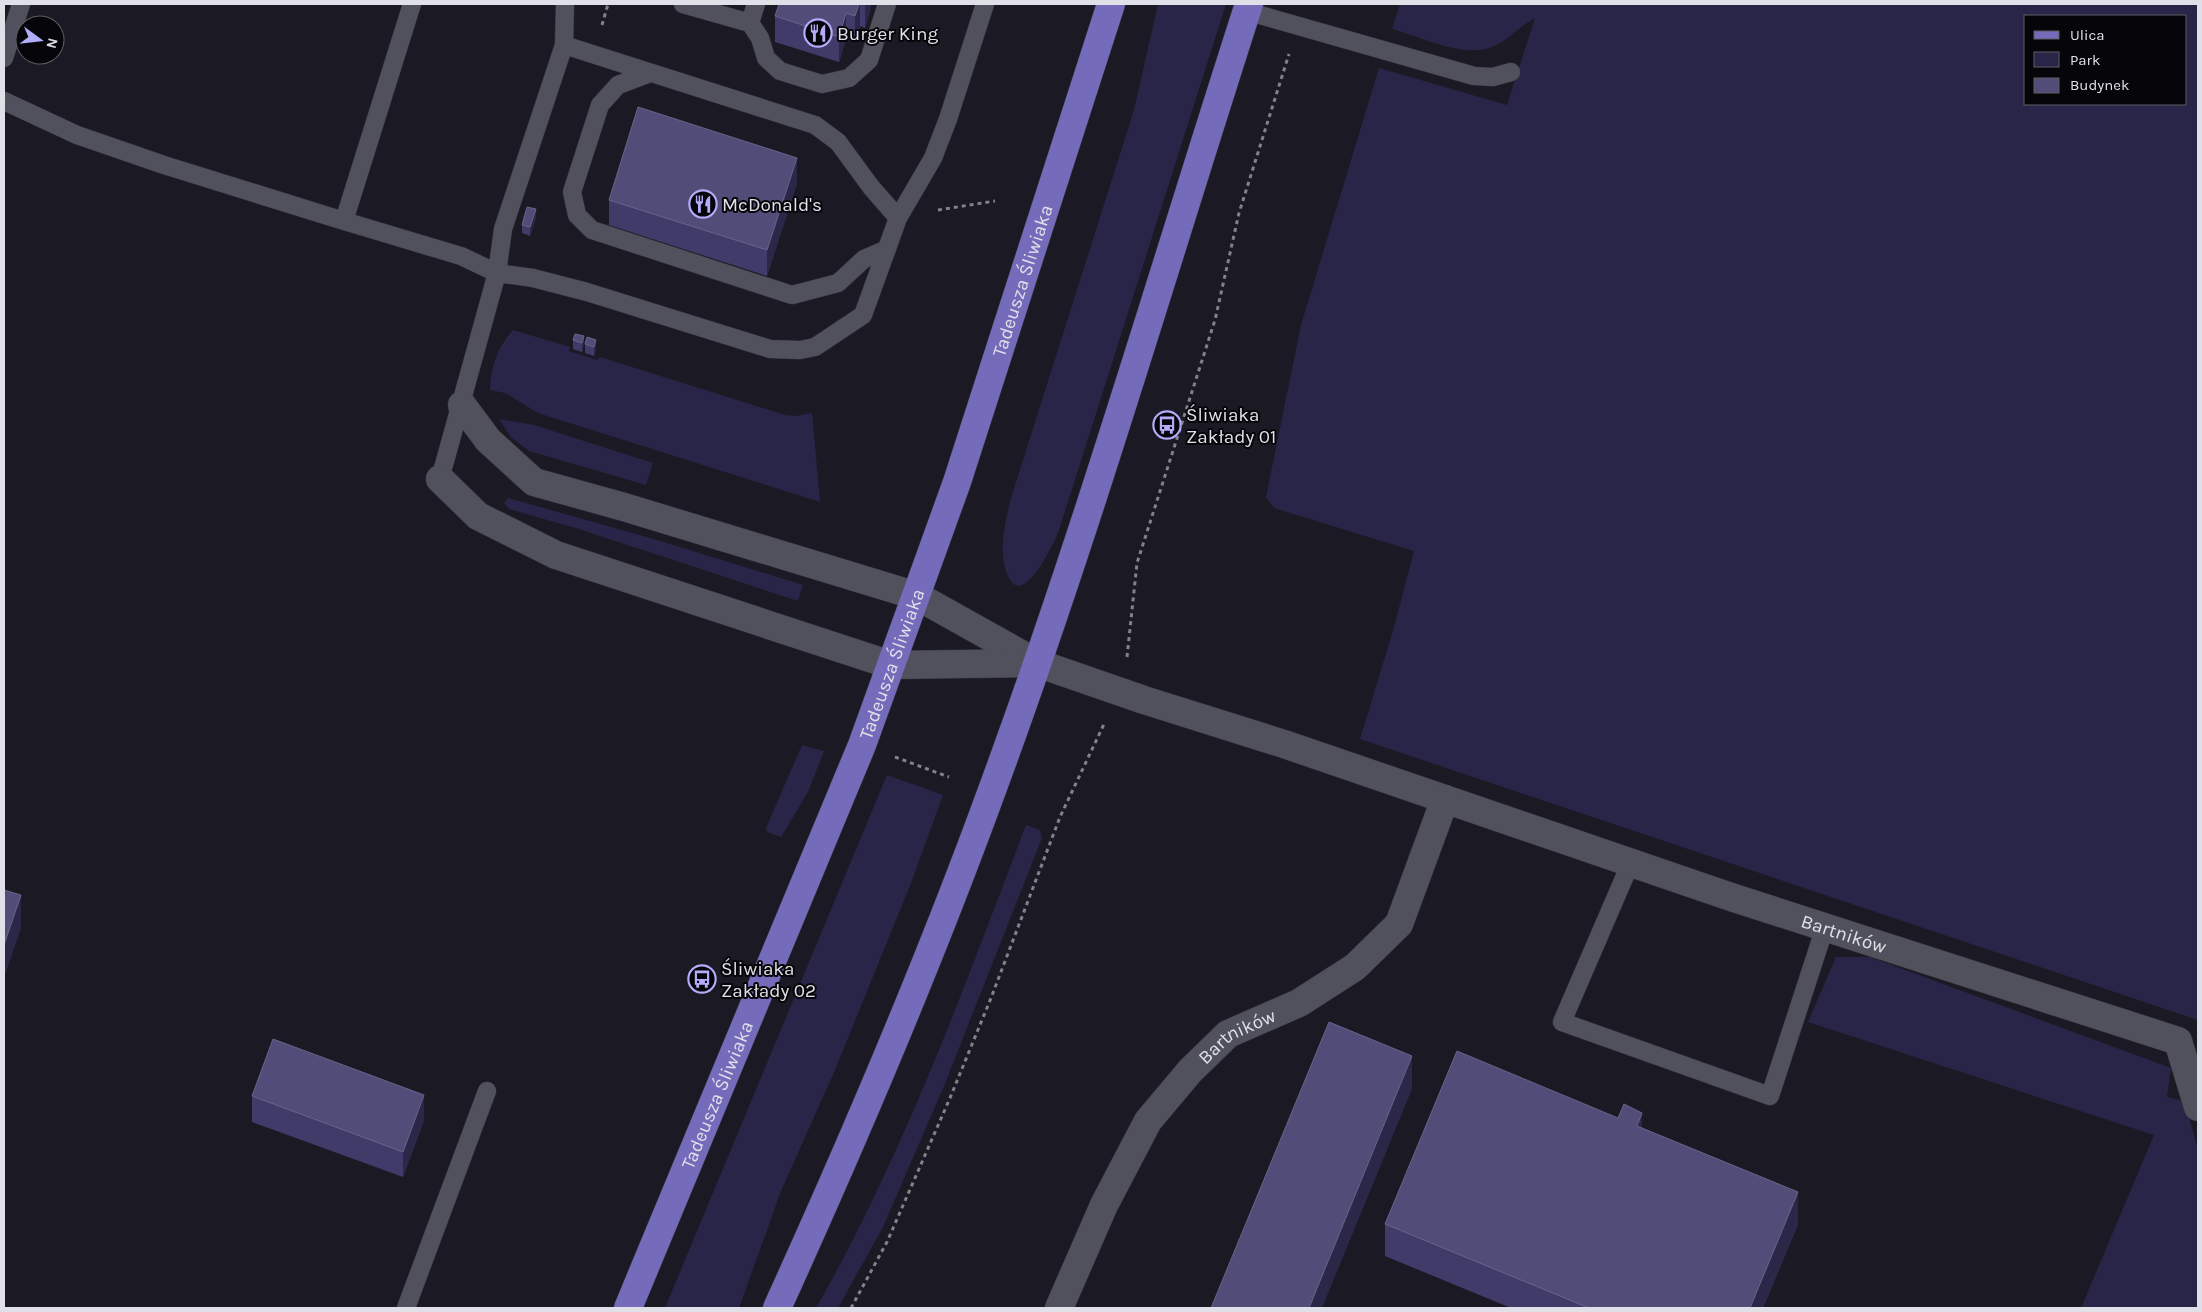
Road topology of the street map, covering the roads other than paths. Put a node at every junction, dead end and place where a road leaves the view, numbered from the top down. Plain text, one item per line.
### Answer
1 (21, 4) edge
2 (412, 4) edge
3 (565, 4) edge
4 (683, 4) edge
5 (756, 4) edge
6 (887, 4) edge
7 (985, 4) edge
8 (1111, 4) edge
9 (1248, 7) edge
10 (750, 23) junction
11 (564, 46) junction
12 (4, 58) edge
13 (650, 72) junction
14 (1511, 72) dead end
15 (4, 102) edge
16 (898, 218) junction
17 (344, 220) junction
18 (887, 249) junction
19 (497, 273) junction
20 (462, 405) junction
21 (440, 479) joint
22 (917, 596) junction
23 (1037, 663) junction
24 (891, 665) junction
25 (1445, 799) junction
26 (1631, 862) junction
27 (1825, 927) junction
28 (487, 1090) dead end
29 (2198, 1107) edge
30 (406, 1308) edge
31 (628, 1308) edge
32 (777, 1308) edge
33 (1059, 1308) edge

1 - 12 lane
2 - 17 lane
3 - 11 lane
4 - 10 lane
5 - 10 lane
6 - 10 lane
7 - 16 lane
8 - 22 main road, Tadeusza Śliwiaka
9 - 14 lane
9 - 23 main road
11 - 13 lane
11 - 19 lane
13 - 16 lane
13 - 18 lane
15 - 17 lane
16 - 18 lane
17 - 19 lane
18 - 19 lane
19 - 20 lane
20 - 21 lane
20 - 22 street
21 - 24 street
22 - 23 street
22 - 24 main road, Tadeusza Śliwiaka
23 - 24 street
23 - 25 street, Bartników
23 - 32 main road
24 - 31 main road, Tadeusza Śliwiaka
25 - 26 street, Bartników
25 - 33 street, Bartników
26 - 27 street, Bartników
26 - 27 lane
27 - 29 street, Bartników
28 - 30 lane

